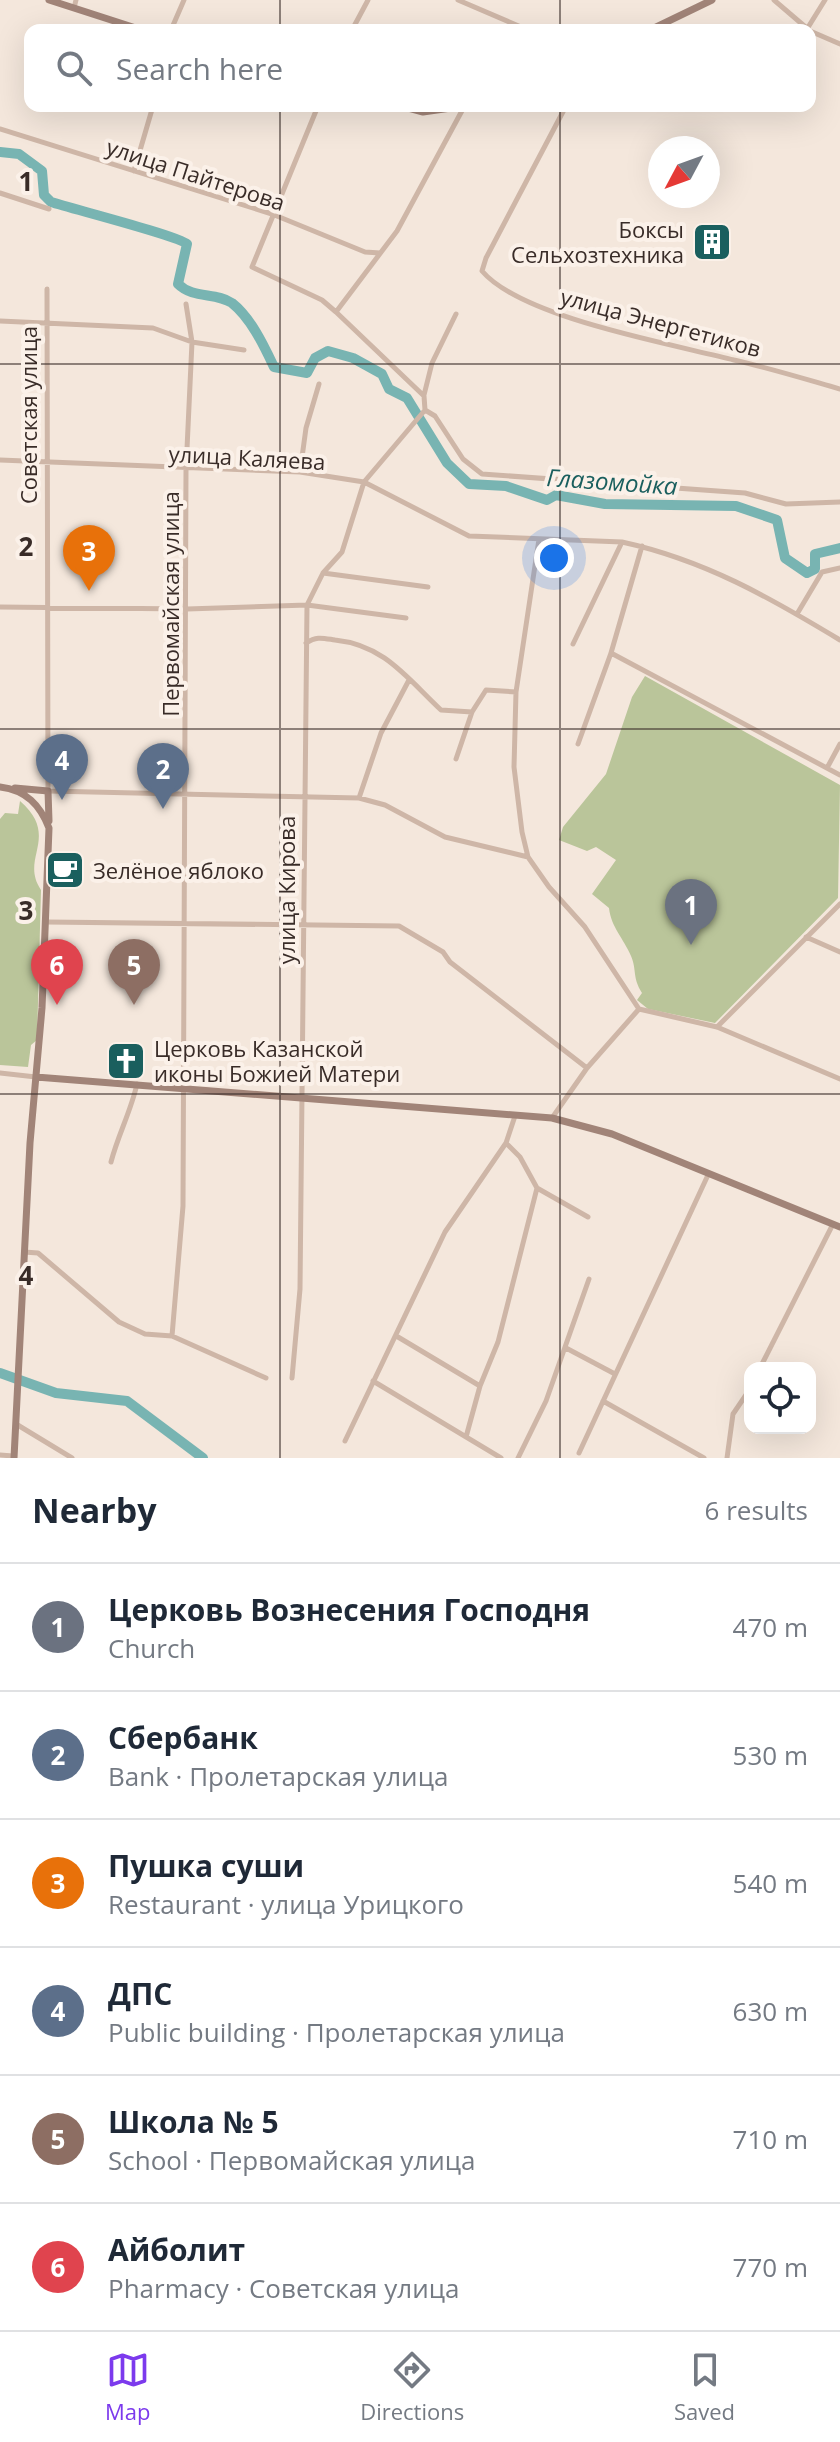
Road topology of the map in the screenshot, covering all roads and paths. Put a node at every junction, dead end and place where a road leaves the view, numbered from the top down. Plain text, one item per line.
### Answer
1 (49, 0) edge
2 (184, 0) edge
3 (368, 0) edge
4 (458, 0) edge
5 (712, 0) edge
6 (774, 0) edge
7 (825, 0) edge
8 (75, 4) edge
9 (127, 24) edge
10 (174, 24) edge
11 (355, 24) edge
12 (514, 24) edge
13 (662, 24) edge
14 (802, 24) edge
15 (812, 24) edge
16 (816, 33) edge
17 (840, 44) edge
18 (151, 112) edge
19 (315, 112) edge
20 (461, 112) edge
21 (563, 112) edge
22 (0, 129) edge
23 (134, 171) junction
24 (0, 193) edge
25 (49, 209) dead end
26 (272, 214) junction
27 (380, 253) junction
28 (47, 289) dead end
29 (186, 304) dead end
30 (336, 312) junction
31 (456, 314) dead end
32 (0, 321) edge
33 (45, 323) junction
34 (192, 342) junction
35 (244, 350) dead end
36 (319, 384) dead end
37 (840, 389) edge
38 (424, 396) junction
39 (425, 410) junction
40 (0, 460) edge
41 (45, 463) junction
42 (186, 470) junction
43 (300, 472) junction
44 (364, 482) junction
45 (840, 502) edge
46 (539, 539) junction
47 (622, 542) junction
48 (642, 546) junction
49 (840, 568) edge
50 (323, 573) junction
51 (428, 587) dead end
52 (307, 605) junction
53 (0, 607) edge
54 (49, 607) junction
55 (187, 609) junction
56 (797, 614) junction
57 (406, 618) dead end
58 (840, 640) edge
59 (306, 643) junction
60 (573, 644) dead end
61 (611, 653) junction
62 (409, 680) junction
63 (516, 692) junction
64 (472, 712) junction
65 (578, 744) dead end
66 (840, 744) edge
67 (456, 759) dead end
68 (827, 768) junction
69 (840, 775) edge
70 (2, 787) edge
71 (48, 791) junction
72 (184, 791) junction
73 (303, 795) junction
74 (359, 798) junction
75 (49, 828) junction
76 (528, 857) junction
77 (840, 904) edge
78 (186, 921) junction
79 (47, 922) junction
80 (302, 924) junction
81 (806, 937) junction
82 (840, 952) edge
83 (639, 1009) junction
84 (717, 1027) junction
85 (587, 1068) junction
86 (0, 1073) edge
87 (36, 1077) junction
88 (840, 1079) edge
89 (137, 1084) junction
90 (184, 1089) junction
91 (300, 1097) junction
92 (515, 1116) junction
93 (552, 1118) junction
94 (506, 1143) junction
95 (111, 1162) dead end
96 (708, 1175) junction
97 (537, 1188) junction
98 (588, 1217) dead end
99 (836, 1226) edge
100 (24, 1252) junction
101 (589, 1279) dead end
102 (172, 1336) junction
103 (398, 1337) junction
104 (566, 1348) junction
105 (763, 1362) edge
106 (615, 1374) junction
107 (266, 1378) dead end
108 (292, 1378) dead end
109 (373, 1381) junction
110 (480, 1386) junction
111 (744, 1398) edge
112 (603, 1401) junction
113 (16, 1424) junction
114 (466, 1437) junction
115 (345, 1441) dead end
116 (579, 1453) dead end
117 (0, 1455) edge
118 (14, 1457) edge
119 (72, 1458) edge
120 (501, 1458) edge
121 (518, 1458) edge
122 (704, 1458) edge
123 (727, 1458) edge

1 - 8 main road
2 - 10 street
3 - 11 street
4 - 12 street
5 - 13 main road
6 - 14 street
7 - 15 street
8 - 9 main road
16 - 17 street
18 - 23 street
19 - 26 street
20 - 27 street
21 - 37 street, улица Энергетиков
22 - 23 street, улица Пайтерова
23 - 26 street, улица Пайтерова
24 - 25 street
26 - 27 street, улица Пайтерова
26 - 30 street
27 - 30 street
28 - 33 street, Советская улица
29 - 34 street, Первомайская улица
30 - 38 street
31 - 38 street
32 - 33 street
33 - 34 street
33 - 41 street, Советская улица
34 - 35 street
34 - 42 street, Первомайская улица
36 - 43 street
38 - 39 street
39 - 44 street, улица Кирова
39 - 45 street
40 - 41 street, улица Каляева
41 - 42 street, улица Каляева
41 - 54 street, Советская улица
42 - 43 street, улица Каляева
42 - 55 street, Первомайская улица
43 - 44 street, улица Каляева
44 - 46 street, улица Каляева
44 - 50 street, улица Кирова
46 - 47 street, улица Каляева
46 - 63 street
47 - 48 street, улица Каляева
47 - 60 street
48 - 56 street, улица Каляева
48 - 61 street
49 - 56 street
50 - 51 street
50 - 52 street, улица Кирова
52 - 55 street
52 - 57 street
52 - 59 street, улица Кирова
53 - 54 street
54 - 55 street
54 - 71 street, Советская улица
55 - 72 street, Первомайская улица
56 - 58 street, улица Каляева
59 - 62 street
59 - 73 street, улица Кирова
61 - 65 street
61 - 68 street
62 - 64 street
62 - 74 street
63 - 64 street
63 - 76 street
64 - 67 street
66 - 68 street
68 - 69 street
70 - 71 main road
70 - 75 main road, Советская улица
71 - 72 street
71 - 75 main road, Советская улица
72 - 73 street
72 - 78 street, Первомайская улица
73 - 74 street
73 - 80 street, улица Кирова
74 - 76 street
75 - 79 main road, Советская улица
76 - 83 street
77 - 81 street
78 - 79 street
78 - 80 street
78 - 90 street, Первомайская улица
79 - 87 main road, Советская улица
80 - 85 street
80 - 91 street, улица Кирова
81 - 82 street
81 - 84 street
83 - 84 street
83 - 85 street
84 - 88 street
85 - 93 street
86 - 87 street
87 - 89 main road
87 - 100 main road, Советская улица
89 - 90 main road
89 - 95 street
90 - 91 main road
90 - 102 street, Первомайская улица
91 - 92 main road
91 - 108 street, улица Кирова
92 - 93 main road
92 - 94 street
93 - 96 main road
94 - 97 street
94 - 103 street
96 - 99 main road
96 - 106 street
97 - 98 street
97 - 110 street
99 - 105 street
100 - 102 street
100 - 113 main road, Советская улица
101 - 104 street
102 - 107 street
103 - 109 street
103 - 110 street
104 - 106 street
104 - 121 street
106 - 112 street
109 - 114 street
109 - 115 street
110 - 114 street
111 - 123 street
112 - 116 street
112 - 122 street
113 - 118 main road, Советская улица
113 - 119 street
114 - 120 street
117 - 118 street

